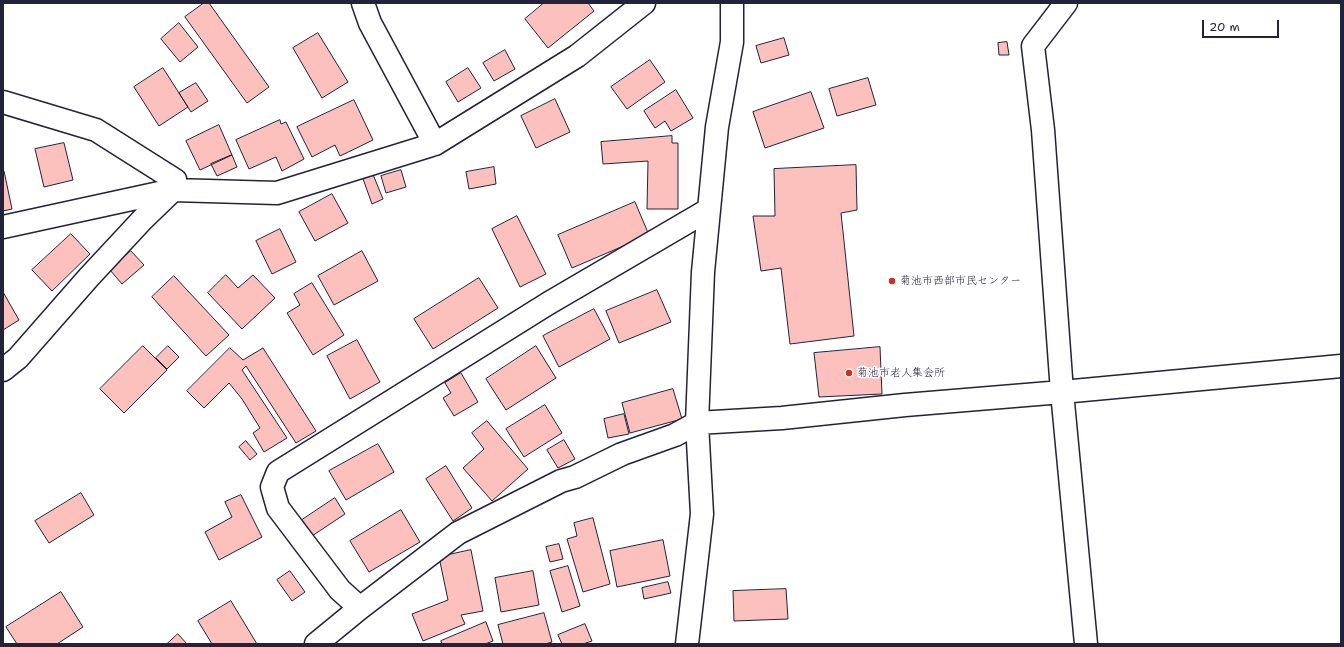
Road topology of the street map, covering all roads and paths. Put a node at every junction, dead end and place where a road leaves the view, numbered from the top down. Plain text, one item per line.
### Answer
1 (363, 3) edge
2 (644, 3) edge
3 (732, 3) edge
4 (1066, 3) edge
5 (3, 102) edge
6 (435, 144) junction
7 (173, 190) junction
8 (708, 210) junction
9 (3, 227) edge
10 (1341, 366) edge
11 (3, 370) edge
12 (1062, 392) junction
13 (697, 423) junction
14 (360, 608) junction
15 (316, 644) edge
16 (687, 644) edge
17 (1086, 644) edge

1 - 6 street
2 - 6 street
3 - 8 street
4 - 12 street
5 - 7 street
6 - 7 street
7 - 9 street
7 - 11 street
8 - 13 street
8 - 14 street
10 - 12 street
12 - 13 street
12 - 17 street
13 - 14 street
13 - 16 street
14 - 15 street

